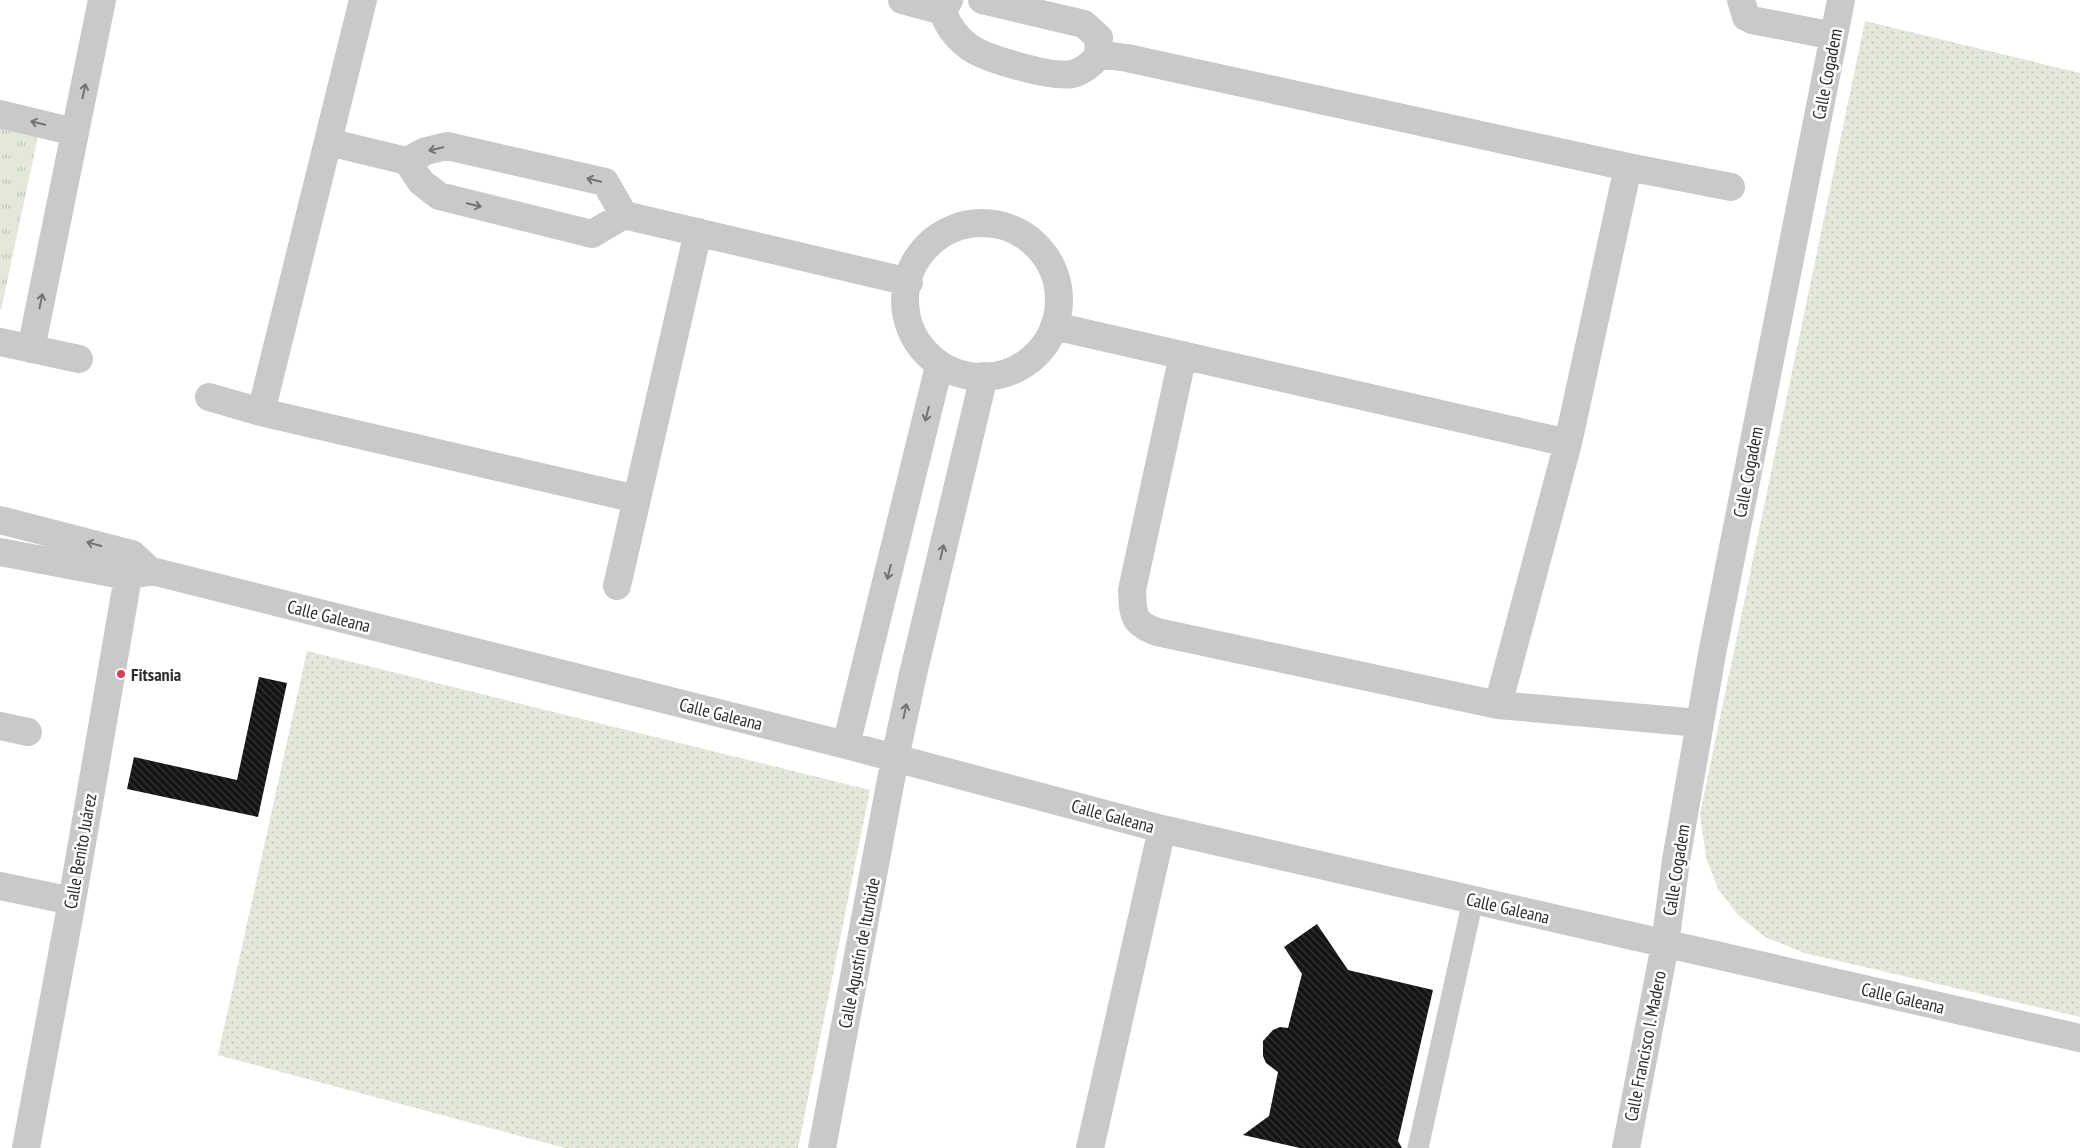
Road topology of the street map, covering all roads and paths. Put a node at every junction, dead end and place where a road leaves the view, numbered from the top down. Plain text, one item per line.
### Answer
1 (102, 0) edge
2 (363, 0) edge
3 (902, 0) edge
4 (982, 0) edge
5 (1741, 0) edge
6 (1841, 0) edge
7 (946, 5) edge
8 (1834, 36) junction
9 (1098, 54) junction
10 (0, 114) edge
11 (75, 132) junction
12 (328, 142) junction
13 (407, 161) junction
14 (1628, 167) junction
15 (1730, 187) dead end
16 (624, 215) junction
17 (698, 232) junction
18 (909, 282) junction
19 (1054, 326) junction
20 (0, 342) edge
21 (31, 349) junction
22 (1183, 355) junction
23 (79, 359) dead end
24 (939, 366) junction
25 (984, 376) junction
26 (209, 397) dead end
27 (261, 412) junction
28 (1568, 443) junction
29 (636, 499) junction
30 (0, 520) edge
31 (0, 552) edge
32 (137, 567) junction
33 (617, 586) dead end
34 (1498, 705) junction
35 (1700, 723) junction
36 (0, 726) edge
37 (28, 732) dead end
38 (846, 745) junction
39 (895, 758) junction
40 (1162, 829) junction
41 (0, 886) edge
42 (1473, 900) junction
43 (72, 901) junction
44 (1665, 945) junction
45 (2080, 1038) edge
46 (26, 1148) edge
47 (822, 1148) edge
48 (1090, 1148) edge
49 (1418, 1148) edge
50 (1626, 1148) edge

11 -> 1 street
2 - 12 street
3 - 7 street
4 - 9 street
5 - 8 street
6 - 8 street, Calle Cogadem
7 - 9 street
8 - 35 street, Calle Cogadem
9 - 14 street
11 -> 10 street
21 -> 11 street
12 - 13 street
12 - 27 street
13 -> 16 street
16 -> 13 street
14 - 15 street
14 - 28 street
16 - 17 street
17 - 18 street
17 - 29 street
18 - 19 street
18 - 24 street
19 - 22 street
19 - 25 street
20 - 21 street
21 - 23 street
22 - 28 street
22 - 34 street
24 - 25 street
24 -> 38 street
39 -> 25 street, Calle Agustín de Iturbide
26 - 27 street
27 - 29 street
28 - 34 street
29 - 33 street
32 -> 30 street
31 - 32 street
32 - 38 street, Calle Galeana
32 - 43 street, Calle Benito Juárez
34 - 35 street
35 - 44 street, Calle Cogadem
36 - 37 street
38 - 39 street, Calle Galeana
39 - 40 street, Calle Galeana
39 - 47 street, Calle Agustín de Iturbide
40 - 42 street, Calle Galeana
40 - 48 street
41 - 43 street
42 - 44 street, Calle Galeana
42 - 49 lane
43 - 46 street, Calle Benito Juárez
44 - 45 street, Calle Galeana
44 - 50 street, Calle Francisco I. Madero

